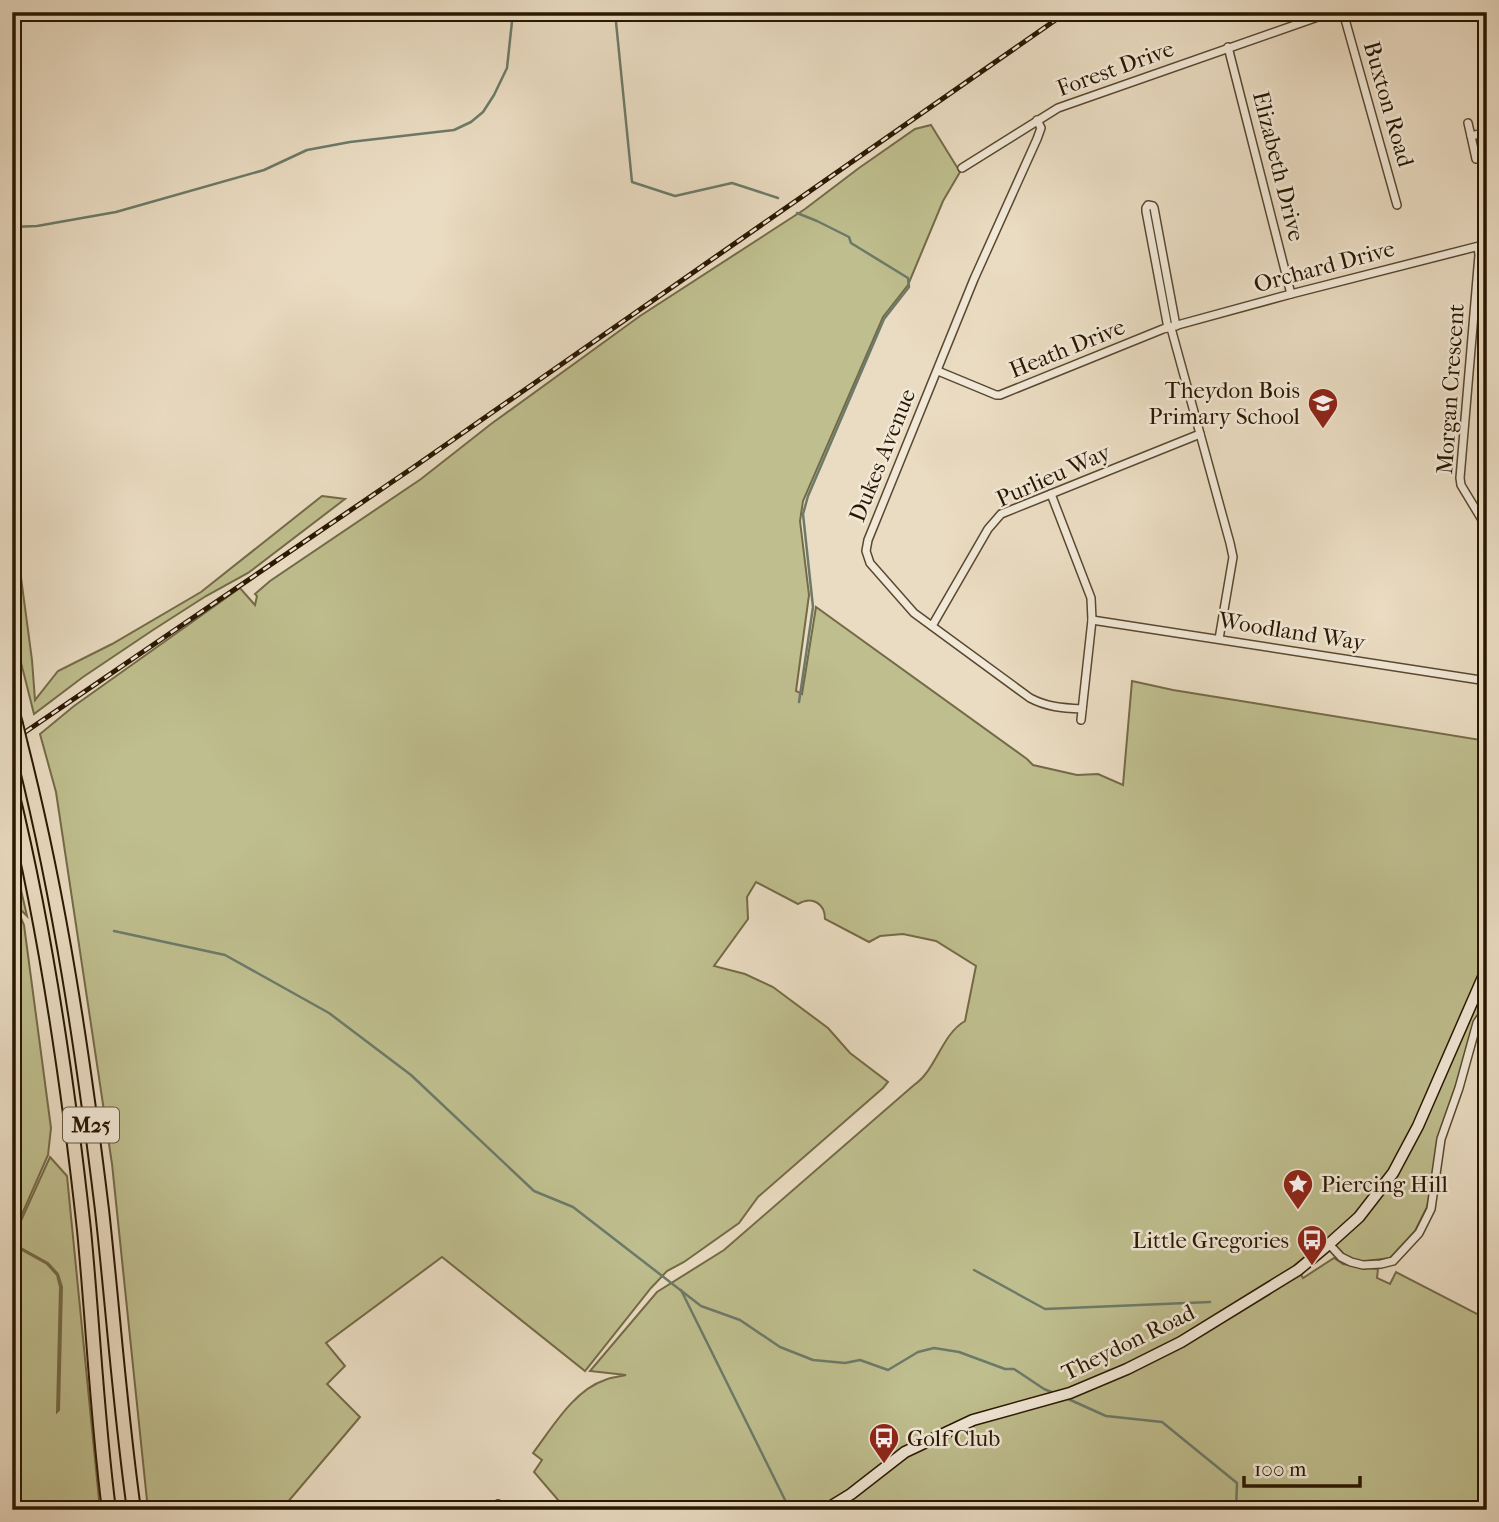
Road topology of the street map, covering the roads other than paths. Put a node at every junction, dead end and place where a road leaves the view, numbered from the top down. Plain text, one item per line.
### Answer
1 (1332, 12) edge
2 (1343, 12) edge
3 (1228, 47) junction
4 (1037, 120) junction
5 (1468, 123) dead end
6 (1487, 132) edge
7 (1471, 135) junction
8 (1476, 159) dead end
9 (962, 168) dead end
10 (1397, 205) dead end
11 (1487, 244) edge
12 (1478, 247) junction
13 (1291, 294) junction
14 (1172, 327) junction
15 (938, 371) junction
16 (1200, 434) junction
17 (1051, 494) junction
18 (1487, 528) edge
19 (1092, 620) junction
20 (932, 626) junction
21 (1219, 639) junction
22 (1487, 681) edge
23 (1082, 709) junction
24 (12, 710) edge
25 (1081, 720) dead end
26 (12, 792) edge
27 (1487, 968) edge
28 (1487, 1008) edge
29 (1329, 1244) junction
30 (109, 1510) edge
31 (134, 1510) edge
32 (825, 1510) edge

1 - 3 street, Forest Drive
2 - 10 street, Buxton Road
3 - 4 street, Forest Drive
3 - 13 street, Elizabeth Drive
4 - 9 street, Forest Drive
4 - 15 street, Dukes Avenue
5 - 7 street
6 - 7 street
7 - 8 street
11 - 12 street, Orchard Drive
12 - 13 street, Orchard Drive
12 - 18 street, Morgan Crescent
13 - 14 street, Orchard Drive
14 - 14 street
14 - 15 street, Heath Drive
14 - 16 street
15 - 20 street, Dukes Avenue
16 - 17 street, Purlieu Way
16 - 21 street
17 - 19 street
17 - 20 street, Purlieu Way
19 - 21 street, Woodland Way
19 - 23 street
20 - 23 street, Dukes Avenue
21 - 22 street, Woodland Way
23 - 25 street
24 - 31 highway, M25, bridge
26 - 30 highway, M25
27 - 29 street, Theydon Road
28 - 29 street
29 - 32 street, Theydon Road

